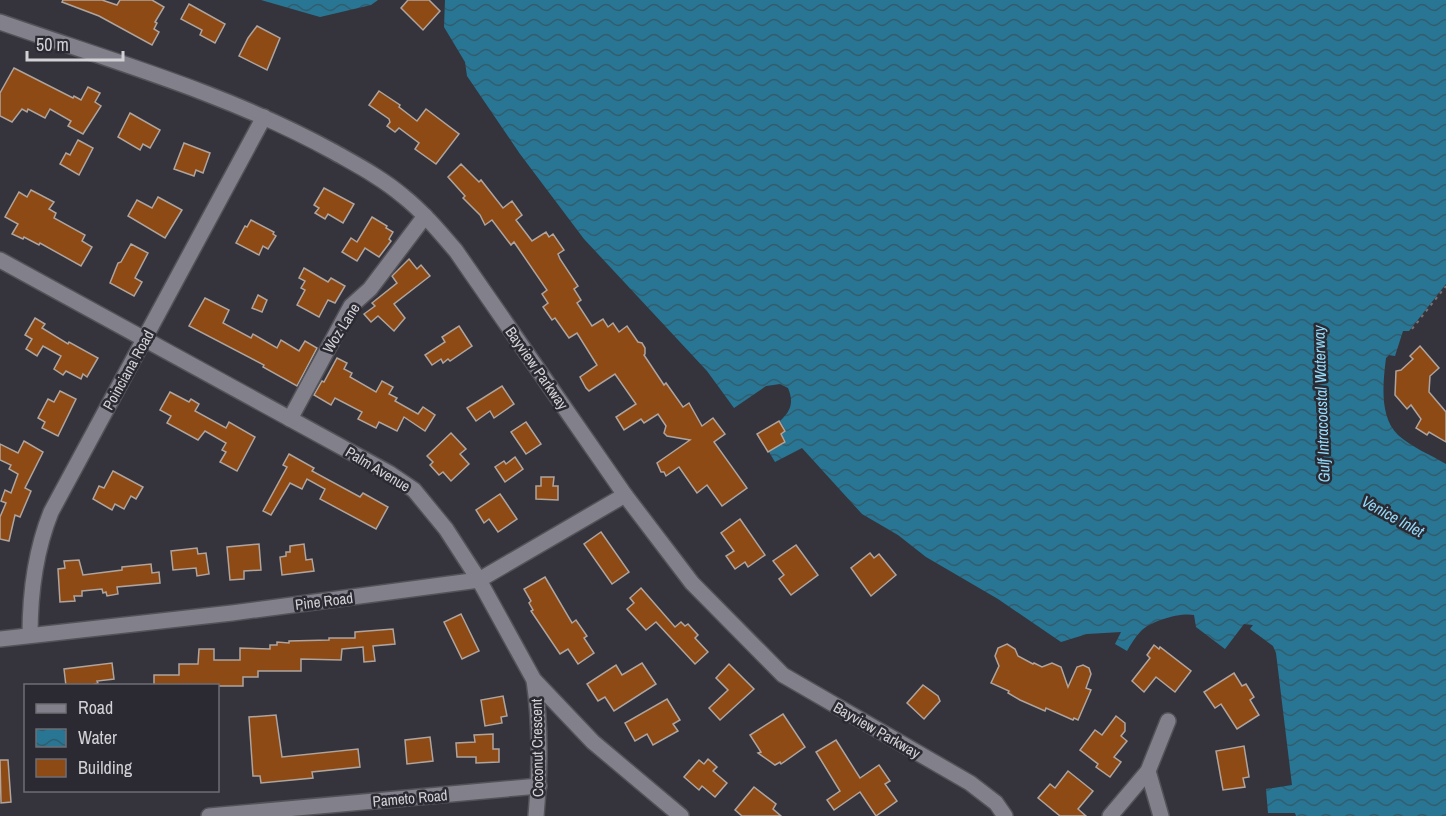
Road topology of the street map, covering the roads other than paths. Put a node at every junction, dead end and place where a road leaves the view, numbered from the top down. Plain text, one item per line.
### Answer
1 (0, 22) edge
2 (264, 117) junction
3 (425, 216) junction
4 (0, 260) edge
5 (144, 339) junction
6 (290, 419) junction
7 (625, 495) junction
8 (479, 580) junction
9 (30, 635) junction
10 (0, 639) edge
11 (534, 680) junction
12 (1168, 721) dead end
13 (1148, 771) junction
14 (539, 786) junction
15 (209, 816) edge
16 (536, 816) edge
17 (681, 816) edge
18 (1005, 816) edge
19 (1110, 816) edge
20 (1161, 816) edge

1 - 2 street, Bayview Parkway
2 - 3 street, Bayview Parkway
2 - 5 street, Poinciana Road
3 - 6 street, Woz Lane
3 - 7 street, Bayview Parkway
4 - 5 street, Palm Avenue
5 - 6 street, Palm Avenue
5 - 9 street, Poinciana Road
6 - 8 street, Palm Avenue
7 - 8 street, Pine Road
7 - 18 street, Bayview Parkway
8 - 9 street, Pine Road
8 - 11 street, Palm Avenue
9 - 10 street, Pine Road
11 - 14 street, Coconut Crescent
11 - 17 street, Palm Avenue
12 - 13 street
13 - 19 street
13 - 20 street
14 - 15 street, Pameto Road
14 - 16 street, Coconut Crescent

